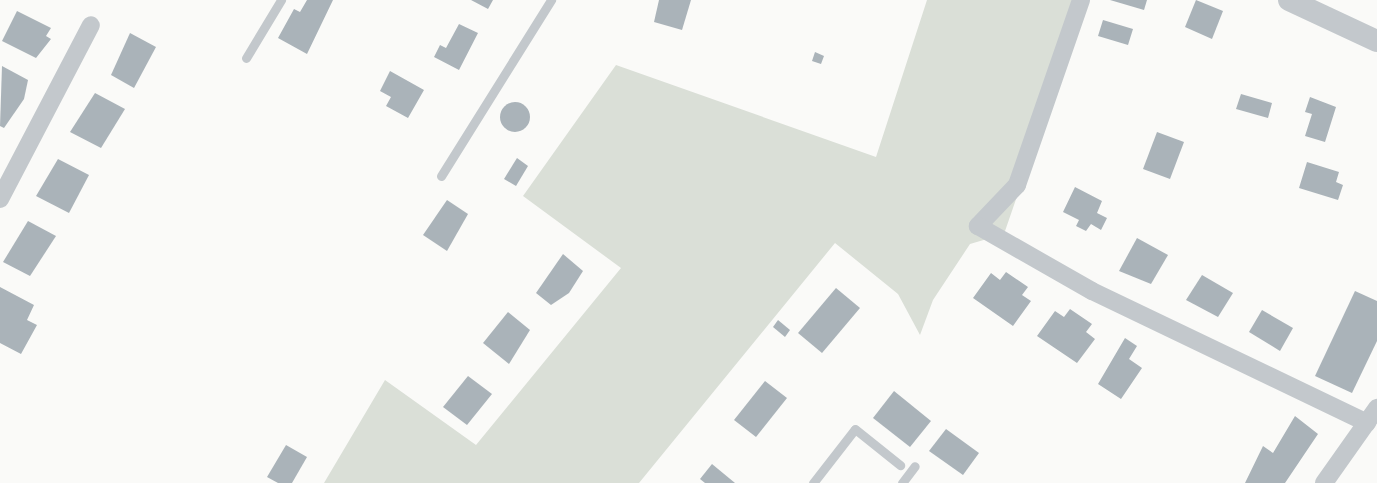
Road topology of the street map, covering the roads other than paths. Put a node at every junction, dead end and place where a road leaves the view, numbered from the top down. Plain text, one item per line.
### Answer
1 (281, 0) edge
2 (551, 0) edge
3 (1081, 0) edge
4 (1289, 0) edge
5 (91, 25) dead end
6 (1377, 40) edge
7 (246, 58) dead end
8 (441, 176) dead end
9 (0, 199) edge
10 (1372, 416) edge
11 (900, 465) dead end
12 (915, 466) dead end
13 (813, 483) edge
14 (902, 483) edge
15 (1324, 483) edge

1 - 7 lane
2 - 8 lane
3 - 10 street
4 - 6 street
5 - 9 street
10 - 15 street
11 - 13 lane
12 - 14 lane

